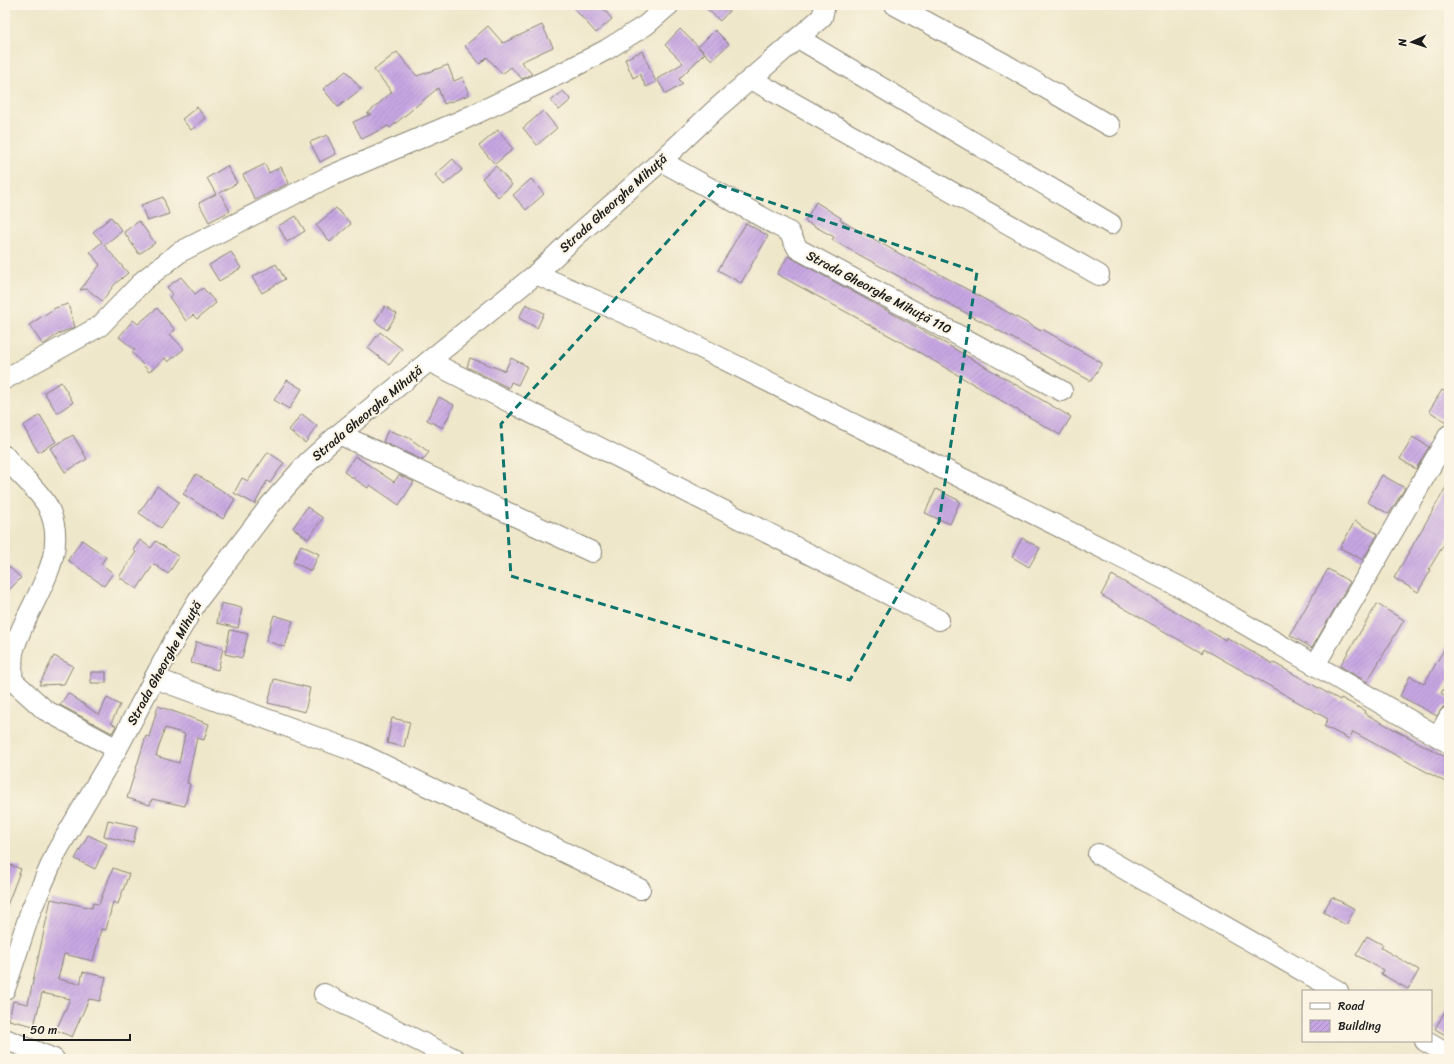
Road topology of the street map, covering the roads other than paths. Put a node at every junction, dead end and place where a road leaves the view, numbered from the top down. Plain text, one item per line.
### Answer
1 (669, 5) edge
2 (895, 5) edge
3 (828, 9) edge
4 (798, 38) junction
5 (750, 79) junction
6 (1110, 126) dead end
7 (661, 161) junction
8 (1111, 224) dead end
9 (536, 274) junction
10 (1100, 275) dead end
11 (429, 361) junction
12 (5, 379) edge
13 (1062, 391) dead end
14 (339, 434) junction
15 (1449, 435) edge
16 (5, 456) edge
17 (592, 552) dead end
18 (939, 620) dead end
19 (1314, 665) junction
20 (154, 678) junction
21 (9, 680) edge
22 (1449, 717) edge
23 (1443, 740) edge
24 (117, 749) junction
25 (1098, 854) dead end
26 (640, 889) dead end
27 (5, 989) edge
28 (1336, 990) edge
29 (324, 994) dead end
30 (5, 1039) edge
31 (1427, 1042) edge
32 (1449, 1054) edge
33 (54, 1059) edge
34 (455, 1059) edge

1 - 12 street
2 - 6 street
3 - 4 street, Strada Gheorghe Mihuță
4 - 5 street, Strada Gheorghe Mihuță
4 - 8 street
5 - 7 street, Strada Gheorghe Mihuță
5 - 10 street
7 - 9 street, Strada Gheorghe Mihuță
7 - 13 street, Strada Gheorghe Mihuță 110
9 - 11 street, Strada Gheorghe Mihuță
9 - 19 street
11 - 14 street, Strada Gheorghe Mihuță
11 - 18 street
14 - 17 street
14 - 20 street, Strada Gheorghe Mihuță
15 - 19 street
16 - 21 street
19 - 23 street
20 - 24 street, Strada Gheorghe Mihuță
20 - 26 street
21 - 24 street
22 - 23 street
24 - 27 street, Strada Gheorghe Mihuță
25 - 28 street
29 - 34 street
30 - 33 street
31 - 32 street

